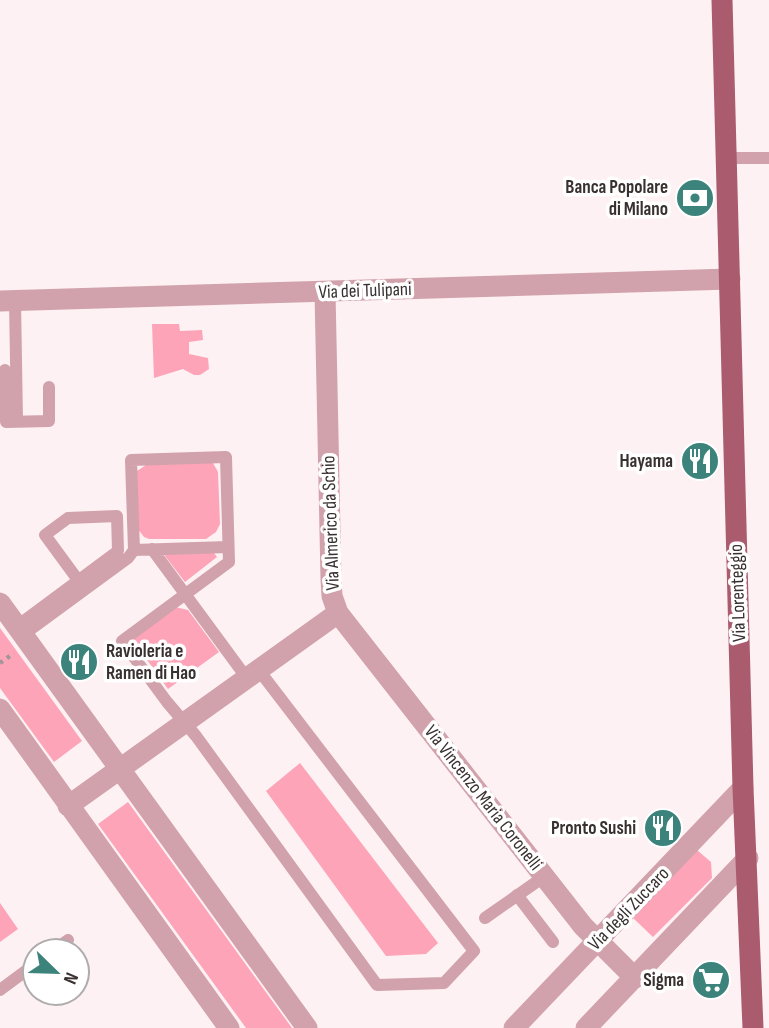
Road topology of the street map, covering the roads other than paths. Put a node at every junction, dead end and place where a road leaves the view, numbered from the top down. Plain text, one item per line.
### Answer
1 (722, 0) edge
2 (769, 158) edge
3 (726, 159) junction
4 (730, 279) junction
5 (325, 292) junction
6 (8, 301) edge
7 (5, 370) dead end
8 (49, 387) dead end
9 (18, 421) junction
10 (228, 547) junction
11 (152, 549) junction
12 (134, 550) junction
13 (78, 580) junction
14 (185, 594) junction
15 (0, 603) edge
16 (338, 612) junction
17 (20, 631) junction
18 (252, 673) junction
19 (0, 709) edge
20 (184, 722) junction
21 (121, 768) junction
22 (743, 788) junction
23 (68, 806) junction
24 (747, 858) junction
25 (545, 876) junction
26 (517, 895) junction
27 (485, 918) dead end
28 (598, 940) junction
29 (553, 942) dead end
30 (21, 974) edge
31 (635, 978) junction
32 (0, 990) edge
33 (229, 1028) edge
34 (307, 1028) edge
35 (514, 1028) edge
36 (586, 1028) edge
37 (753, 1028) edge

1 - 3 main road, Via Lorenteggio
2 - 3 lane
3 - 4 main road, Via Lorenteggio
4 - 5 street, Via dei Tulipani
4 - 22 main road, Via Lorenteggio
5 - 6 street, Via dei Tulipani
5 - 16 street, Via Almerico da Schio
6 - 9 lane
7 - 9 lane
8 - 9 lane
10 - 11 lane
10 - 12 lane
10 - 14 lane
11 - 12 lane
11 - 14 lane
12 - 17 lane
13 - 13 lane
13 - 17 lane
14 - 18 lane
14 - 20 lane
15 - 17 street
16 - 18 street, Via Almerico da Schio
16 - 25 street, Via Vincenzo Maria Coronelli
17 - 21 street
18 - 20 street, Via Almerico da Schio
18 - 20 lane
19 - 23 street
20 - 21 street, Via Almerico da Schio
21 - 23 street, Via Almerico da Schio
21 - 34 street
22 - 24 main road, Via Lorenteggio
22 - 28 street, Via degli Zuccaro
23 - 33 street
24 - 31 street
24 - 37 main road, Via Lorenteggio
25 - 26 lane
25 - 28 street, Via Vincenzo Maria Coronelli
26 - 27 lane
26 - 29 lane
28 - 31 street, Via Vincenzo Maria Coronelli
28 - 35 street, Via degli Zuccaro
30 - 32 lane
31 - 36 street

